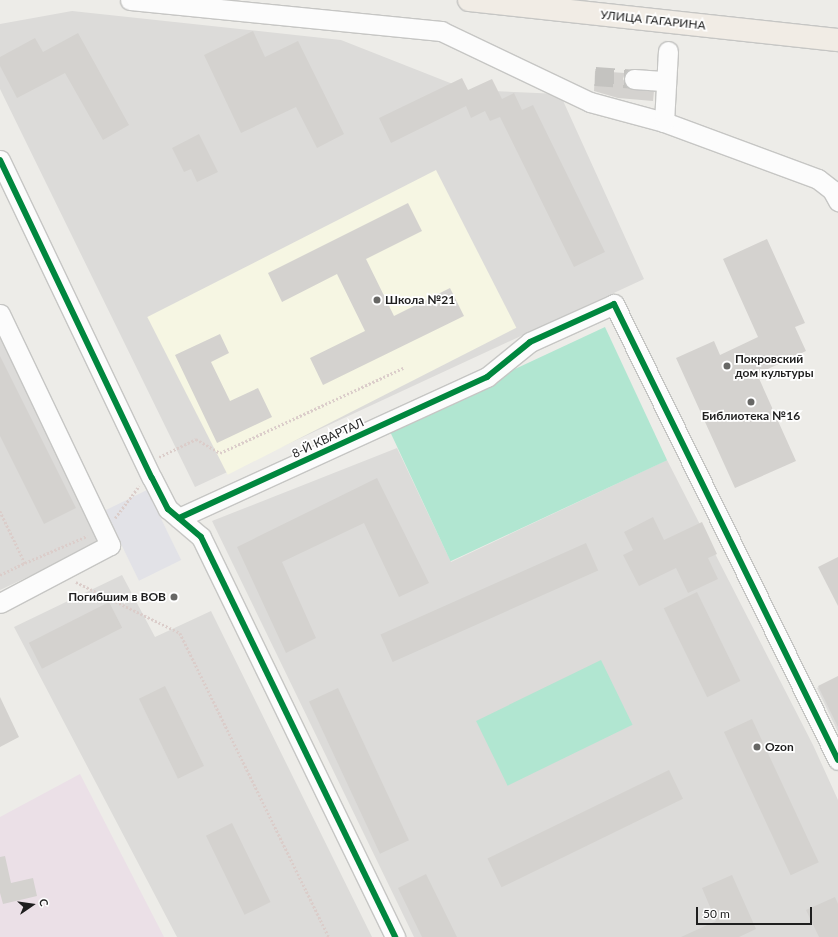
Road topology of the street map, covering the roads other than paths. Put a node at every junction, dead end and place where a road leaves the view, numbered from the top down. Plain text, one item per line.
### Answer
1 (130, 0) edge
2 (469, 0) edge
3 (838, 40) edge
4 (668, 51) dead end
5 (634, 79) tunnel mouth
6 (666, 81) junction
7 (664, 122) junction
8 (2, 169) edge
9 (838, 201) edge
10 (0, 314) edge
11 (179, 518) junction
12 (0, 603) edge
13 (838, 760) edge
14 (395, 937) edge

1 - 7 street
2 - 3 main road, УЛИЦА ГАГАРИНА
4 - 6 street
5 - 6 street
6 - 7 street
7 - 9 street
8 - 11 street
10 - 12 street
11 - 13 street, 8-Й КВАРТАЛ
11 - 14 street

